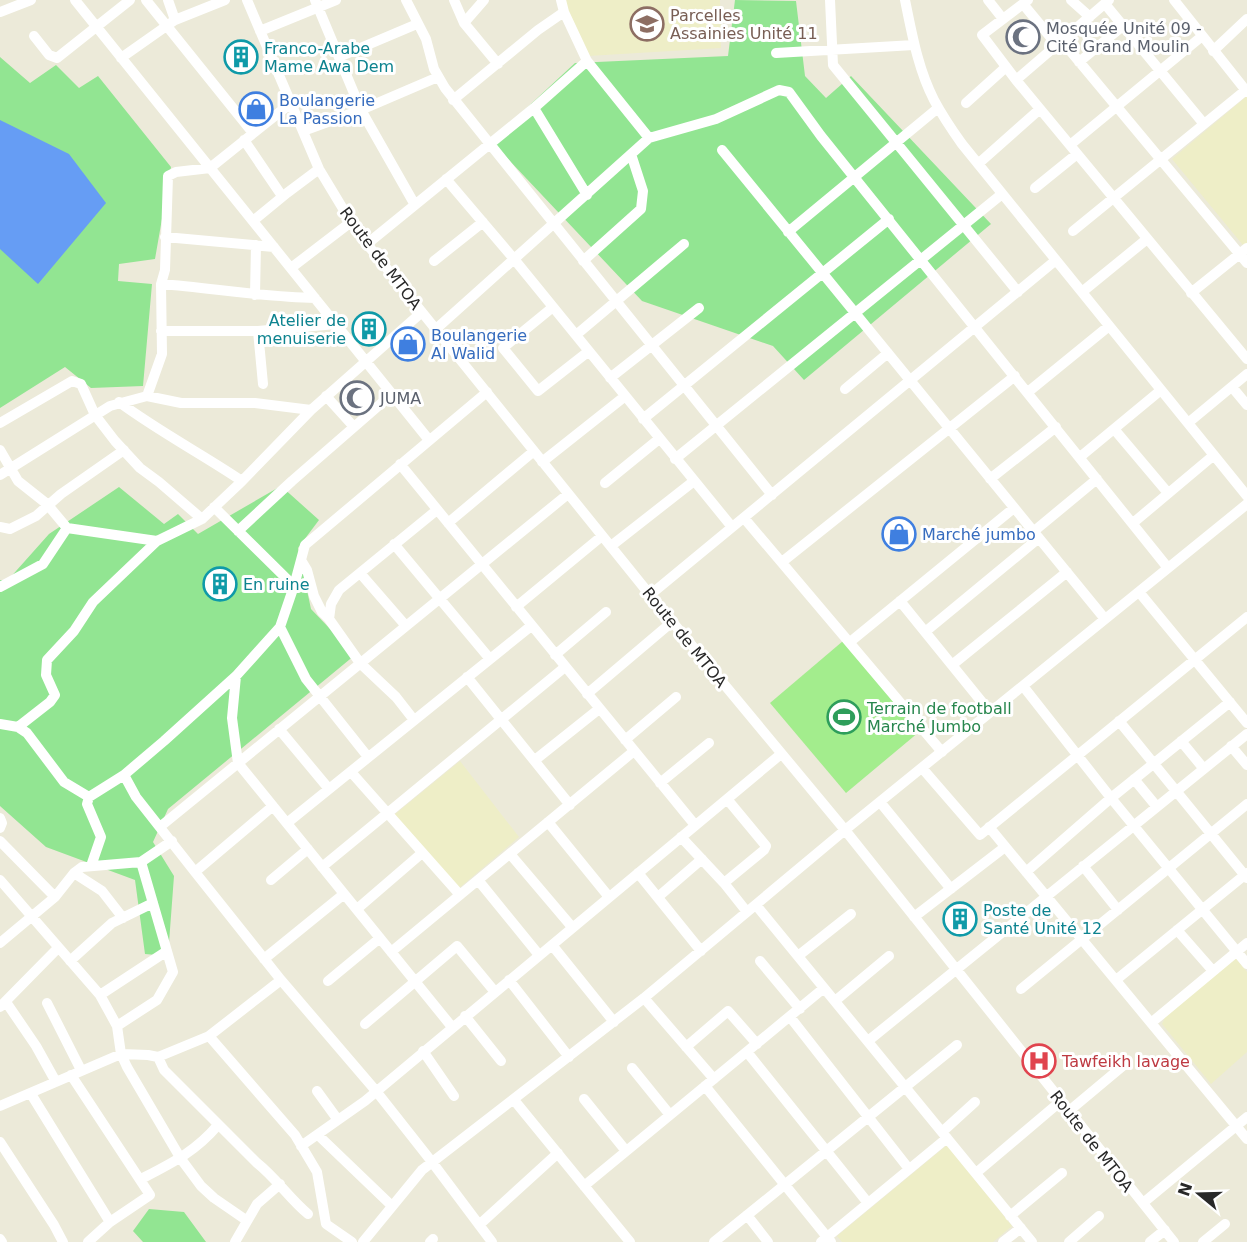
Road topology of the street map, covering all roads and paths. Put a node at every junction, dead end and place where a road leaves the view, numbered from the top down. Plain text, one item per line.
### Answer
1 (32, 0) edge
2 (75, 0) edge
3 (130, 0) edge
4 (146, 0) edge
5 (168, 0) edge
6 (225, 0) edge
7 (247, 0) edge
8 (336, 0) edge
9 (406, 0) edge
10 (454, 0) edge
11 (484, 0) edge
12 (561, 0) edge
13 (830, 0) edge
14 (904, 0) edge
15 (988, 0) edge
16 (1071, 0) edge
17 (1176, 1) edge
18 (1026, 2) edge
19 (1107, 2) edge
20 (316, 4) edge
21 (0, 12) edge
22 (564, 12) junction
23 (1090, 17) junction
24 (1003, 19) junction
25 (1247, 19) edge
26 (171, 22) junction
27 (464, 23) junction
28 (417, 24) junction
29 (1123, 26) junction
30 (97, 27) junction
31 (260, 31) junction
32 (34, 36) dead end
33 (1201, 37) junction
34 (1060, 43) junction
35 (914, 45) junction
36 (833, 50) junction
37 (1213, 51) junction
38 (776, 53) dead end
39 (339, 57) junction
40 (122, 58) junction
41 (587, 62) junction
42 (1079, 62) junction
43 (498, 64) junction
44 (1006, 67) junction
45 (1160, 71) junction
46 (438, 77) junction
47 (1016, 80) junction
48 (1247, 91) edge
49 (453, 100) junction
50 (291, 103) junction
51 (966, 103) dead end
52 (1116, 106) junction
53 (534, 108) junction
54 (938, 108) junction
55 (1040, 109) junction
56 (361, 110) junction
57 (1204, 124) junction
58 (303, 131) junction
59 (254, 133) junction
60 (649, 138) junction
61 (244, 140) junction
62 (896, 142) junction
63 (489, 145) junction
64 (1070, 145) junction
65 (722, 150) dead end
66 (631, 154) junction
67 (1077, 154) junction
68 (1160, 159) junction
69 (978, 164) junction
70 (210, 168) junction
71 (319, 170) junction
72 (855, 177) junction
73 (446, 179) junction
74 (1035, 188) dead end
75 (1002, 194) junction
76 (587, 195) junction
77 (282, 196) junction
78 (1113, 198) junction
79 (415, 205) junction
80 (889, 219) junction
81 (253, 221) junction
82 (351, 222) junction
83 (483, 222) junction
84 (553, 225) junction
85 (964, 225) junction
86 (788, 231) junction
87 (1073, 231) dead end
88 (165, 237) junction
89 (1147, 239) junction
90 (367, 244) junction
91 (684, 244) dead end
92 (256, 245) junction
93 (274, 247) junction
94 (1245, 255) edge
95 (514, 259) junction
96 (921, 259) junction
97 (1056, 260) junction
98 (434, 261) dead end
99 (583, 261) junction
100 (291, 268) junction
101 (822, 273) junction
102 (160, 284) junction
103 (1018, 292) junction
104 (1082, 292) junction
105 (1191, 293) junction
106 (255, 295) junction
107 (315, 298) junction
108 (616, 302) junction
109 (553, 307) junction
110 (699, 308) dead end
111 (422, 312) junction
112 (855, 313) junction
113 (336, 324) junction
114 (1109, 326) junction
115 (975, 327) junction
116 (436, 329) junction
117 (258, 331) junction
118 (160, 332) junction
119 (576, 335) junction
120 (651, 345) junction
121 (589, 351) junction
122 (888, 353) junction
123 (1247, 359) edge
124 (366, 362) junction
125 (1247, 374) edge
126 (1015, 376) junction
127 (610, 378) junction
128 (910, 381) junction
129 (263, 384) dead end
130 (684, 386) junction
131 (1232, 387) junction
132 (845, 389) dead end
133 (1161, 390) junction
134 (487, 392) junction
135 (1028, 392) junction
136 (392, 394) junction
137 (147, 396) junction
138 (326, 396) junction
139 (624, 397) junction
140 (119, 402) junction
141 (1247, 405) edge
142 (311, 410) junction
143 (95, 415) junction
144 (643, 419) junction
145 (0, 423) edge
146 (1188, 423) junction
147 (716, 426) junction
148 (354, 427) junction
149 (1056, 427) junction
150 (950, 429) junction
151 (1114, 429) junction
152 (659, 439) junction
153 (429, 440) junction
154 (0, 450) edge
155 (124, 450) junction
156 (534, 451) junction
157 (1214, 455) junction
158 (1080, 457) junction
159 (675, 459) junction
160 (542, 462) junction
161 (400, 464) junction
162 (11, 469) junction
163 (0, 475) edge
164 (990, 479) junction
165 (1097, 479) junction
166 (242, 481) junction
167 (694, 481) junction
168 (605, 483) dead end
169 (1168, 493) junction
170 (568, 494) junction
171 (772, 495) junction
172 (1247, 496) edge
173 (47, 504) junction
174 (1247, 504) edge
175 (214, 507) junction
176 (1014, 508) junction
177 (437, 510) junction
178 (744, 518) junction
179 (202, 519) junction
180 (448, 523) junction
181 (1133, 523) junction
182 (0, 527) edge
183 (732, 527) junction
184 (67, 528) junction
185 (238, 531) junction
186 (1036, 535) junction
187 (602, 536) junction
188 (157, 541) junction
189 (394, 544) junction
190 (611, 546) junction
191 (301, 560) junction
192 (782, 562) junction
193 (481, 565) junction
194 (1168, 568) junction
195 (1067, 572) junction
196 (360, 573) junction
197 (294, 586) junction
198 (0, 587) edge
199 (1139, 592) junction
200 (650, 595) junction
201 (440, 598) junction
202 (900, 602) junction
203 (516, 607) junction
204 (606, 612) dead end
205 (1247, 617) edge
206 (329, 619) junction
207 (1105, 619) junction
208 (672, 622) junction
209 (406, 626) junction
210 (531, 626) junction
211 (280, 627) junction
212 (925, 632) junction
213 (850, 642) junction
214 (555, 655) junction
215 (490, 659) junction
216 (1195, 659) junction
217 (360, 663) junction
218 (951, 665) junction
219 (565, 668) junction
220 (236, 676) junction
221 (468, 677) junction
222 (1023, 686) junction
223 (587, 694) junction
224 (320, 696) junction
225 (676, 697) dead end
226 (1230, 702) junction
227 (599, 709) junction
228 (990, 712) junction
229 (502, 719) junction
230 (414, 720) junction
231 (1119, 721) junction
232 (1247, 723) edge
233 (0, 724) edge
234 (18, 728) junction
235 (279, 729) junction
236 (1247, 734) edge
237 (625, 740) junction
238 (1182, 741) junction
239 (709, 742) dead end
240 (1232, 746) junction
241 (634, 751) junction
242 (942, 752) junction
243 (781, 754) junction
244 (1077, 755) junction
245 (368, 758) junction
246 (535, 760) junction
247 (238, 763) junction
248 (1154, 763) junction
249 (1247, 765) edge
250 (922, 768) junction
251 (1204, 769) junction
252 (351, 772) junction
253 (124, 775) junction
254 (1134, 779) junction
255 (660, 783) junction
256 (329, 789) junction
257 (1176, 791) junction
258 (89, 797) junction
259 (1111, 798) junction
260 (727, 799) junction
261 (880, 802) junction
262 (1247, 804) edge
263 (570, 805) junction
264 (273, 806) junction
265 (1157, 807) junction
266 (387, 813) junction
267 (0, 818) edge
268 (548, 822) junction
269 (287, 823) junction
270 (695, 825) junction
271 (1134, 825) junction
272 (161, 826) junction
273 (989, 827) junction
274 (0, 828) edge
275 (845, 830) junction
276 (1211, 834) junction
277 (681, 837) junction
278 (0, 841) edge
279 (172, 842) junction
280 (1005, 847) junction
281 (308, 849) junction
282 (422, 853) junction
283 (510, 854) junction
284 (702, 859) junction
285 (141, 862) junction
286 (91, 866) junction
287 (1083, 866) junction
288 (322, 867) junction
289 (1170, 868) junction
290 (195, 872) junction
291 (1026, 872) junction
292 (74, 873) junction
293 (638, 873) junction
294 (1246, 875) edge
295 (0, 880) edge
296 (271, 880) dead end
297 (478, 880) junction
298 (724, 883) junction
299 (951, 888) junction
300 (344, 894) junction
301 (460, 896) junction
302 (1046, 896) junction
303 (55, 897) junction
304 (609, 897) junction
305 (658, 897) junction
306 (153, 903) junction
307 (357, 909) junction
308 (751, 909) junction
309 (1203, 909) junction
310 (1118, 910) junction
311 (851, 914) dead end
312 (915, 917) junction
313 (31, 918) junction
314 (123, 918) junction
315 (572, 927) junction
316 (1177, 930) junction
317 (380, 938) junction
318 (1082, 939) junction
319 (0, 943) edge
320 (1247, 943) edge
321 (552, 945) junction
322 (58, 948) junction
323 (167, 951) junction
324 (701, 951) junction
325 (1236, 951) junction
326 (391, 952) junction
327 (538, 955) junction
328 (798, 956) junction
329 (889, 956) dead end
330 (264, 959) junction
331 (70, 961) junction
332 (759, 961) dead end
333 (1247, 964) edge
334 (957, 969) junction
335 (1213, 971) junction
336 (509, 980) junction
337 (1116, 980) junction
338 (281, 981) junction
339 (328, 981) dead end
340 (415, 981) junction
341 (824, 988) junction
342 (1021, 989) dead end
343 (495, 992) junction
344 (100, 995) junction
345 (644, 998) junction
346 (835, 1001) junction
347 (47, 1003) dead end
348 (3, 1004) edge
349 (800, 1009) junction
350 (465, 1017) junction
351 (790, 1017) junction
352 (614, 1022) junction
353 (1151, 1023) junction
354 (365, 1024) dead end
355 (117, 1026) junction
356 (452, 1027) junction
357 (209, 1036) junction
358 (868, 1041) junction
359 (756, 1044) junction
360 (957, 1044) dead end
361 (686, 1047) junction
362 (423, 1051) junction
363 (747, 1052) junction
364 (121, 1054) junction
365 (569, 1057) junction
366 (158, 1058) junction
367 (501, 1061) dead end
368 (1124, 1065) dead end
369 (632, 1068) dead end
370 (76, 1072) junction
371 (56, 1082) junction
372 (710, 1083) junction
373 (905, 1087) junction
374 (317, 1091) dead end
375 (376, 1091) junction
376 (31, 1094) junction
377 (454, 1096) dead end
378 (584, 1099) dead end
379 (514, 1100) junction
380 (1061, 1101) junction
381 (975, 1102) dead end
382 (0, 1106) edge
383 (1069, 1112) junction
384 (670, 1115) junction
385 (868, 1117) junction
386 (1247, 1117) edge
387 (338, 1120) junction
388 (218, 1125) junction
389 (1236, 1126) junction
390 (318, 1135) junction
391 (944, 1135) junction
392 (1247, 1139) edge
393 (0, 1142) edge
394 (301, 1146) junction
395 (626, 1151) junction
396 (826, 1151) junction
397 (558, 1154) junction
398 (181, 1159) junction
399 (432, 1162) junction
400 (909, 1169) junction
401 (976, 1173) junction
402 (1062, 1173) dead end
403 (141, 1179) junction
404 (280, 1184) junction
405 (785, 1185) junction
406 (584, 1186) junction
407 (868, 1203) junction
408 (1143, 1203) junction
409 (392, 1206) junction
410 (308, 1214) dead end
411 (747, 1215) junction
412 (1010, 1216) junction
413 (1099, 1216) dead end
414 (246, 1220) junction
415 (110, 1222) junction
416 (1224, 1224) dead end
417 (479, 1225) junction
418 (1021, 1228) junction
419 (1165, 1230) junction
420 (625, 1240) edge
421 (826, 1240) edge
422 (63, 1242) edge
423 (88, 1242) edge
424 (235, 1242) edge
425 (352, 1242) edge
426 (363, 1242) edge
427 (492, 1242) edge
428 (714, 1242) edge
429 (768, 1242) edge
430 (1003, 1242) edge
431 (1032, 1242) edge
432 (1069, 1242) edge
433 (1150, 1242) edge
434 (1174, 1242) edge
435 (1203, 1242) edge

1 - 21 street
2 - 30 street
3 - 30 street
4 - 26 street
5 - 26 street
6 - 26 street
7 - 31 street, Route de MTOA
8 - 20 street
9 - 28 street
10 - 27 street
11 - 27 street
12 - 22 street
13 - 36 street
14 - 35 street
15 - 24 street
16 - 23 street
17 - 33 street
18 - 24 street
18 - 34 street
19 - 23 street
19 - 29 street
20 - 31 street
20 - 39 street
22 - 41 street
22 - 43 street
23 - 34 street
24 - 44 street
25 - 37 street
26 - 40 street
26 - 59 street
27 - 43 street
28 - 39 street
28 - 46 street
29 - 42 street
29 - 45 street
30 - 32 street
30 - 40 street
31 - 50 street, Route de MTOA
33 - 37 street
33 - 45 street
34 - 42 street
34 - 47 street
35 - 36 street
35 - 54 street
36 - 38 street
36 - 62 street
37 - 48 street
39 - 56 street
40 - 70 street
41 - 53 street
41 - 60 street
42 - 52 street
43 - 49 street
44 - 47 street
44 - 51 street
45 - 52 street
45 - 57 street
46 - 49 street
46 - 56 street
47 - 55 street
48 - 57 street
49 - 63 street
50 - 58 street, Route de MTOA
50 - 59 street
52 - 64 street
52 - 68 street
53 - 63 street
53 - 76 street
54 - 62 street
54 - 69 street
55 - 64 street
55 - 69 street
56 - 58 street
56 - 79 street
57 - 68 street
58 - 71 street, Route de MTOA
59 - 61 street
60 - 66 street
60 - 72 street
61 - 70 street
61 - 77 street
62 - 72 street
62 - 85 street
63 - 73 street
63 - 84 street
64 - 67 street
65 - 86 street
66 - 76 street
66 - 99 street
67 - 74 street
67 - 78 street
68 - 78 street
68 - 94 street
69 - 75 street
70 - 81 street
70 - 88 street
71 - 77 street
71 - 82 street, Route de MTOA
72 - 80 street
72 - 86 street
73 - 79 street
73 - 83 street
75 - 85 street
75 - 97 street
76 - 84 street
77 - 81 street
78 - 87 street
78 - 89 street
79 - 90 street
80 - 96 street
80 - 101 street
81 - 93 street
82 - 90 street, Route de MTOA
82 - 100 street
83 - 95 street
83 - 98 street
84 - 95 street
84 - 99 street
85 - 96 street
85 - 103 street
86 - 101 street
88 - 92 street
88 - 102 street
89 - 104 street
89 - 105 street
90 - 111 street, Route de MTOA
91 - 108 street
92 - 93 street
92 - 106 street
93 - 100 street
94 - 105 street
95 - 109 street
95 - 116 street
96 - 112 street
96 - 115 street
97 - 103 street
97 - 104 street
99 - 108 street
100 - 107 street
101 - 112 street
101 - 130 street
102 - 106 street
102 - 118 street
103 - 115 street
104 - 114 street
105 - 123 street
106 - 107 street
107 - 113 street
108 - 119 street
108 - 120 street
109 - 119 street
109 - 121 street
110 - 120 street
111 - 116 street, Route de MTOA
111 - 124 street
112 - 122 street
112 - 147 street
113 - 117 street
113 - 124 street
114 - 133 street
114 - 135 street
115 - 126 street
115 - 128 street
116 - 134 street, Route de MTOA
117 - 118 street
117 - 129 street
118 - 137 street
119 - 121 street
120 - 127 street
120 - 130 street
121 - 127 street
122 - 128 street
122 - 132 street
124 - 136 street
124 - 138 street
125 - 131 street
126 - 135 street
126 - 150 street
127 - 139 street
128 - 150 street
128 - 171 street
130 - 144 street
130 - 147 street
131 - 141 street
131 - 146 street
133 - 146 street
133 - 151 street
134 - 153 street
134 - 156 street, Route de MTOA
135 - 149 street
136 - 148 street
136 - 153 street
137 - 140 street
137 - 142 street
138 - 142 street
138 - 148 street
139 - 144 street
139 - 160 street
140 - 143 street
140 - 166 street
142 - 166 street
143 - 145 street
143 - 155 street
143 - 162 street
144 - 152 street
146 - 157 street
147 - 159 street
147 - 171 street
148 - 185 street
149 - 158 street
149 - 164 street
150 - 164 street
150 - 192 street
151 - 158 street
151 - 169 street
152 - 159 street
152 - 168 street
153 - 161 street
154 - 162 street
155 - 173 street
155 - 179 street
156 - 160 street, Route de MTOA
156 - 180 street
157 - 169 street
157 - 172 street
158 - 165 street
159 - 167 street
160 - 170 street, Route de MTOA
161 - 177 street
161 - 191 street
162 - 163 street
162 - 173 street
164 - 176 street
165 - 181 street
165 - 186 street
166 - 175 street
167 - 183 street
167 - 190 street
169 - 181 street
170 - 187 street, Route de MTOA
170 - 193 street
171 - 178 street
173 - 182 street
173 - 184 street
174 - 194 street
175 - 179 street
175 - 185 street
176 - 186 street
176 - 202 street
177 - 180 street
177 - 189 street
178 - 183 street
178 - 192 street
179 - 188 street
180 - 193 street
181 - 194 street
183 - 200 street
184 - 188 street
184 - 198 street
185 - 197 street
186 - 195 street
186 - 212 street
187 - 190 street, Route de MTOA
187 - 203 street
188 - 234 street
189 - 196 street
189 - 201 street
190 - 200 street, Route de MTOA
191 - 197 street
191 - 206 street
192 - 213 street
193 - 201 street
193 - 203 street
194 - 199 street
195 - 207 street
195 - 218 street
196 - 206 street
196 - 209 street
197 - 211 street
199 - 207 street
199 - 216 street
200 - 208 street, Route de MTOA
201 - 209 street
201 - 215 street
202 - 212 street
202 - 213 street
203 - 210 street
204 - 214 street
205 - 216 street
206 - 217 street
207 - 222 street
208 - 223 street
208 - 243 street, Route de MTOA
209 - 217 street
210 - 214 street
210 - 215 street
211 - 220 street
211 - 224 street
212 - 218 street
213 - 242 street
214 - 219 street
215 - 221 street
216 - 226 street
216 - 231 street
217 - 224 street
217 - 230 street
218 - 228 street
219 - 223 street
219 - 229 street
220 - 247 street
220 - 253 street
221 - 229 street
221 - 230 street
222 - 228 street
222 - 244 street
223 - 227 street
224 - 235 street
224 - 245 street
225 - 237 street
226 - 232 street
226 - 238 street
227 - 237 street
227 - 246 street
228 - 242 street
229 - 246 street
229 - 266 street
230 - 245 street
231 - 244 street
231 - 248 street
233 - 234 street
234 - 258 street
235 - 247 street
235 - 256 street
236 - 240 street
237 - 241 street
238 - 248 street
238 - 251 street
239 - 255 street
240 - 249 street
240 - 251 street
241 - 255 street
241 - 263 street
242 - 250 street
243 - 260 street
243 - 275 street, Route de MTOA
244 - 259 street
244 - 273 street
245 - 252 street
246 - 263 street
247 - 264 street
247 - 272 street
248 - 254 street
248 - 257 street
250 - 261 street
250 - 273 street
251 - 257 street
252 - 256 street
252 - 266 street
253 - 258 street
253 - 272 street
254 - 259 street
254 - 265 street
255 - 270 street
256 - 269 street
257 - 265 street
257 - 276 street
258 - 286 street
259 - 271 street
259 - 291 street
260 - 270 street
260 - 298 street
261 - 275 street
261 - 299 street
262 - 276 street
263 - 268 street
264 - 269 street
264 - 290 street
265 - 271 street
266 - 282 street
266 - 288 street
267 - 274 street
268 - 283 street
268 - 304 street
269 - 281 street
270 - 277 street
271 - 287 street
271 - 289 street
272 - 279 street
273 - 280 street
275 - 308 street
275 - 312 street, Route de MTOA
276 - 289 street
276 - 294 street
277 - 284 street
277 - 293 street
278 - 303 street
279 - 285 street
279 - 290 street
280 - 291 street
280 - 299 street
281 - 288 street
281 - 296 street
282 - 301 street
282 - 307 street
283 - 297 street
283 - 315 street
284 - 298 street
284 - 305 street
285 - 286 street
285 - 306 street
286 - 292 street
287 - 302 street
287 - 310 street
288 - 300 street
289 - 309 street
289 - 310 street
290 - 330 street
291 - 302 street
292 - 303 street
292 - 314 street
293 - 304 street
293 - 305 street
294 - 309 street
295 - 313 street
297 - 301 street
297 - 327 street
298 - 308 street
299 - 312 street
300 - 307 street
300 - 330 street
301 - 326 street
302 - 318 street
302 - 334 street
303 - 313 street
304 - 315 street
305 - 324 street
306 - 314 street
306 - 323 street
307 - 317 street
308 - 324 street
308 - 328 street
309 - 316 street
309 - 325 street
310 - 318 street
311 - 328 street
312 - 334 street, Route de MTOA
313 - 319 street
313 - 322 street
314 - 331 street
315 - 321 street
316 - 335 street
316 - 337 street
317 - 326 street
317 - 339 street
318 - 337 street
318 - 342 street
320 - 325 street
321 - 327 street
321 - 352 street
322 - 331 street
322 - 348 street
323 - 344 street
323 - 355 street
324 - 345 street
325 - 333 street
325 - 335 street
326 - 340 street
327 - 336 street
328 - 341 street
329 - 346 street
330 - 338 street
331 - 344 street
332 - 349 street
334 - 358 street
334 - 380 street, Route de MTOA
335 - 353 street
336 - 343 street
336 - 365 street
337 - 353 street
338 - 357 street
338 - 375 street
340 - 343 street
340 - 354 street
340 - 356 street
341 - 346 street
341 - 349 street
343 - 350 street
344 - 355 street
345 - 352 street
345 - 361 street
346 - 358 street
347 - 370 street
348 - 371 street
349 - 351 street
350 - 356 street
350 - 367 street
351 - 359 street
351 - 385 street
352 - 365 street
353 - 389 street
355 - 364 street
356 - 362 street
357 - 366 street
357 - 394 street
358 - 373 street
359 - 361 street
359 - 363 street
360 - 373 street
361 - 372 street
362 - 375 street
362 - 377 street
363 - 372 street
363 - 396 street
364 - 366 street
364 - 370 street
364 - 398 street
365 - 379 street
366 - 388 street
368 - 383 street
369 - 384 street
370 - 371 street
370 - 403 street
371 - 376 street
372 - 384 street
372 - 405 street
373 - 385 street
373 - 391 street
374 - 387 street
375 - 387 street
375 - 399 street
376 - 382 street
376 - 415 street
378 - 395 street
379 - 397 street
379 - 399 street
380 - 383 street, Route de MTOA
380 - 401 street
381 - 391 street
383 - 408 street, Route de MTOA
384 - 395 street
385 - 396 street
385 - 400 street
386 - 389 street
387 - 390 street
388 - 398 street
388 - 404 street
389 - 392 street
389 - 408 street
390 - 394 street
390 - 409 street
391 - 400 street
391 - 401 street
393 - 422 street
394 - 425 street
395 - 406 street
396 - 405 street
396 - 407 street
397 - 406 street
397 - 417 street
398 - 403 street
398 - 414 street
399 - 409 street
399 - 417 street
400 - 407 street
401 - 412 street
402 - 412 street
403 - 415 street
404 - 410 street
404 - 414 street
405 - 411 street
405 - 421 street
406 - 420 street
407 - 421 street
408 - 419 street, Route de MTOA
409 - 426 street
411 - 428 street
411 - 429 street
412 - 418 street
413 - 432 street
414 - 424 street
415 - 423 street
416 - 435 street
417 - 427 street
418 - 430 street
418 - 431 street
419 - 433 street
419 - 434 street, Route de MTOA

